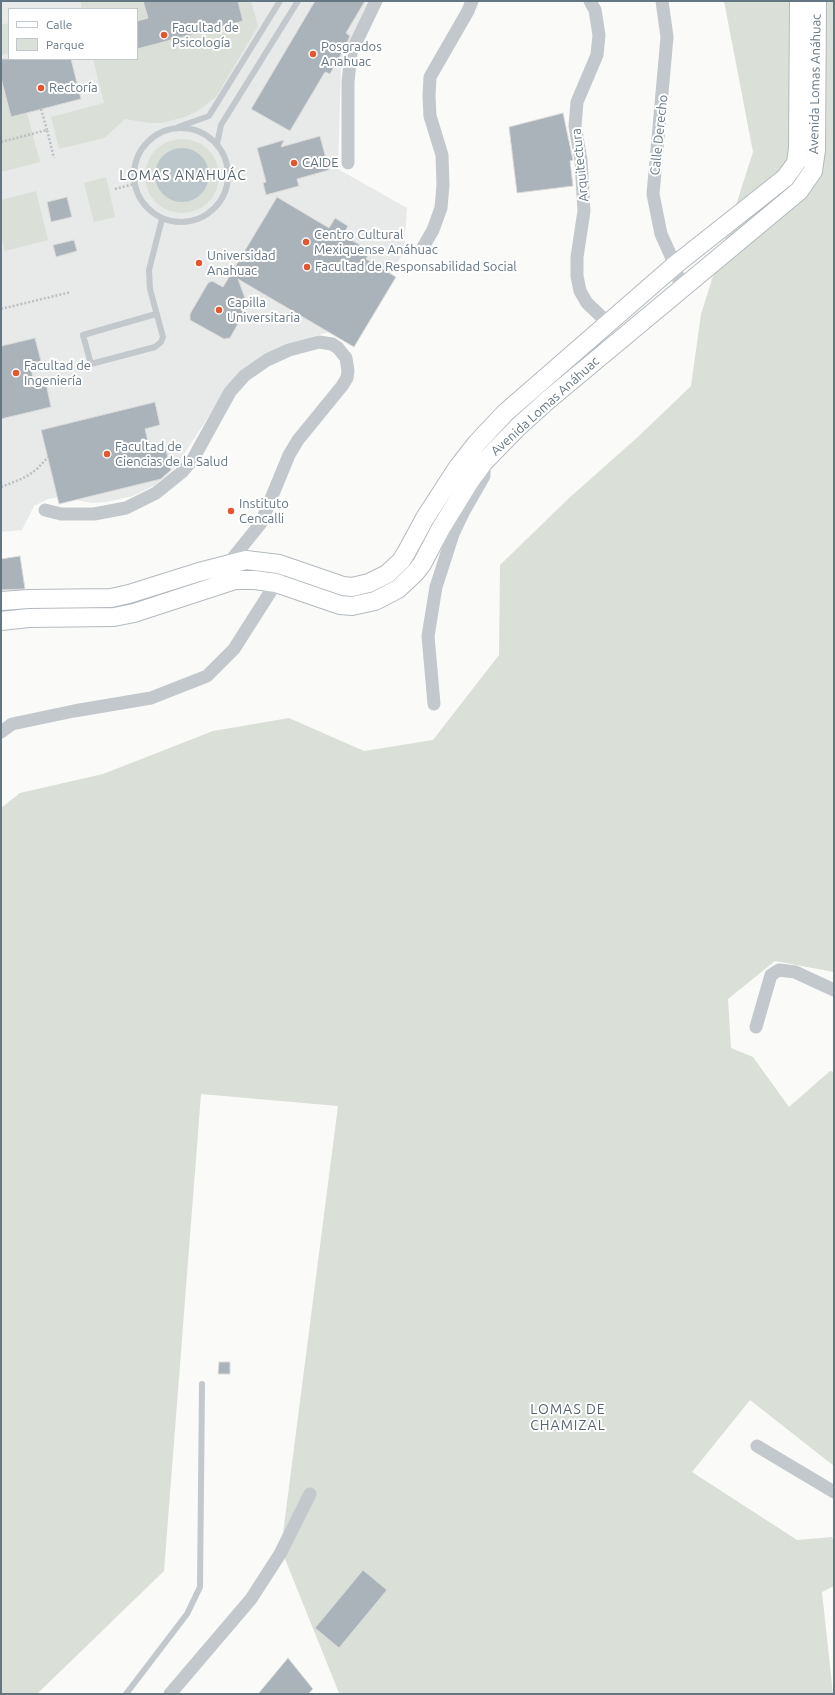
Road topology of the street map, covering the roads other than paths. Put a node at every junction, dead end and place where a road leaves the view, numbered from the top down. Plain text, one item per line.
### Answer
1 (280, 1) edge
2 (298, 1) edge
3 (376, 1) edge
4 (472, 1) edge
5 (590, 1) edge
6 (662, 1) edge
7 (799, 1) edge
8 (816, 1) edge
9 (827, 1) edge
10 (174, 128) junction
11 (217, 144) junction
12 (348, 163) dead end
13 (813, 171) junction
14 (162, 219) junction
15 (422, 249) dead end
16 (675, 265) junction
17 (681, 289) junction
18 (156, 314) junction
19 (608, 323) junction
20 (484, 462) junction
21 (45, 510) dead end
22 (279, 564) junction
23 (232, 572) junction
24 (276, 583) junction
25 (1, 601) edge
26 (1, 621) edge
27 (434, 704) dead end
28 (1, 732) edge
29 (834, 990) edge
30 (756, 1026) dead end
31 (202, 1384) dead end
32 (757, 1446) dead end
33 (834, 1492) edge
34 (310, 1494) dead end
35 (126, 1694) edge
36 (170, 1694) edge

1 - 10 lane
2 - 11 lane
3 - 12 street
4 - 15 street
5 - 19 street, Arquitectura
6 - 16 street, Calle Derecho
7 - 16 main road, Avenida Lomas Anáhuac
8 - 13 main road, Avenida Lomas Anáhuac
9 - 13 main road
10 - 11 lane
10 - 14 lane
11 - 14 lane
13 - 17 main road, Avenida Lomas Anáhuac
14 - 18 lane
16 - 17 street, Calle Derecho
16 - 19 main road, Avenida Lomas Anáhuac
17 - 20 main road, Avenida Lomas Anáhuac
18 - 18 lane
19 - 22 main road, Avenida Lomas Anáhuac
20 - 24 main road, Avenida Lomas Anáhuac
20 - 27 street
21 - 23 street
22 - 23 main road, Avenida Lomas Anáhuac
22 - 24 street
23 - 24 main road, Avenida Lomas Anáhuac
23 - 25 main road, Avenida Lomas Anáhuac
23 - 26 main road, Avenida Lomas Anáhuac
24 - 28 street
29 - 30 street
31 - 35 lane
32 - 33 street
34 - 36 street

